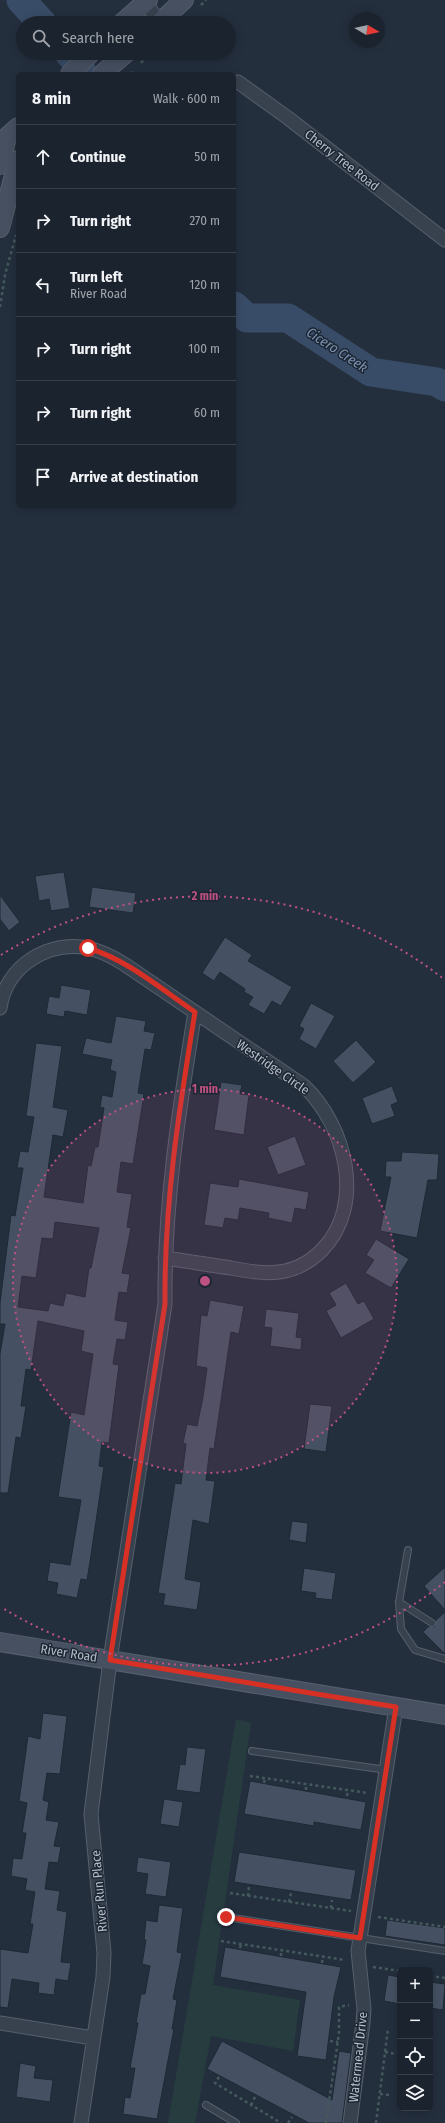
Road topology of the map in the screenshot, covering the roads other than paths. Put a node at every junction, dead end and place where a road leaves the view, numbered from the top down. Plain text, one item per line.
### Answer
1 (184, 0) edge
2 (145, 1) edge
3 (129, 16) edge
4 (155, 16) edge
5 (167, 16) edge
6 (84, 60) edge
7 (118, 60) edge
8 (72, 72) edge
9 (104, 72) edge
10 (238, 82) dead end
11 (13, 132) edge
12 (0, 165) edge
13 (16, 168) edge
14 (0, 228) edge
15 (445, 240) edge
16 (0, 1008) edge
17 (195, 1012) junction
18 (165, 1258) junction
19 (408, 1550) dead end
20 (399, 1602) junction
21 (432, 1623) dead end
22 (0, 1642) edge
23 (445, 1659) edge
24 (110, 1660) junction
25 (396, 1707) junction
26 (445, 1715) edge
27 (252, 1751) dead end
28 (386, 1770) junction
29 (226, 1917) dead end
30 (360, 1938) junction
31 (445, 1951) edge
32 (0, 2023) edge
33 (93, 2038) junction
34 (206, 2105) dead end
35 (81, 2123) edge
36 (236, 2123) edge
37 (350, 2123) edge

1 - 5 main road
2 - 3 main road
2 - 4 street
6 - 8 main road
7 - 9 main road
10 - 15 street, Cherry Tree Road
11 - 12 main road
13 - 14 main road
16 - 17 street, Westridge Circle
17 - 18 street, River Run Place
17 - 18 street, Westridge Circle
18 - 24 street, River Run Place
19 - 20 lane
20 - 21 lane
20 - 23 lane
22 - 24 main road, River Road
24 - 25 main road, River Road
24 - 33 street, River Run Place
25 - 26 main road, River Road
25 - 28 street, Watermead Drive
27 - 28 lane
28 - 30 street, Watermead Drive
29 - 30 lane
30 - 31 lane
30 - 37 street, Watermead Drive
32 - 33 street
33 - 35 street, River Run Place
34 - 36 lane

